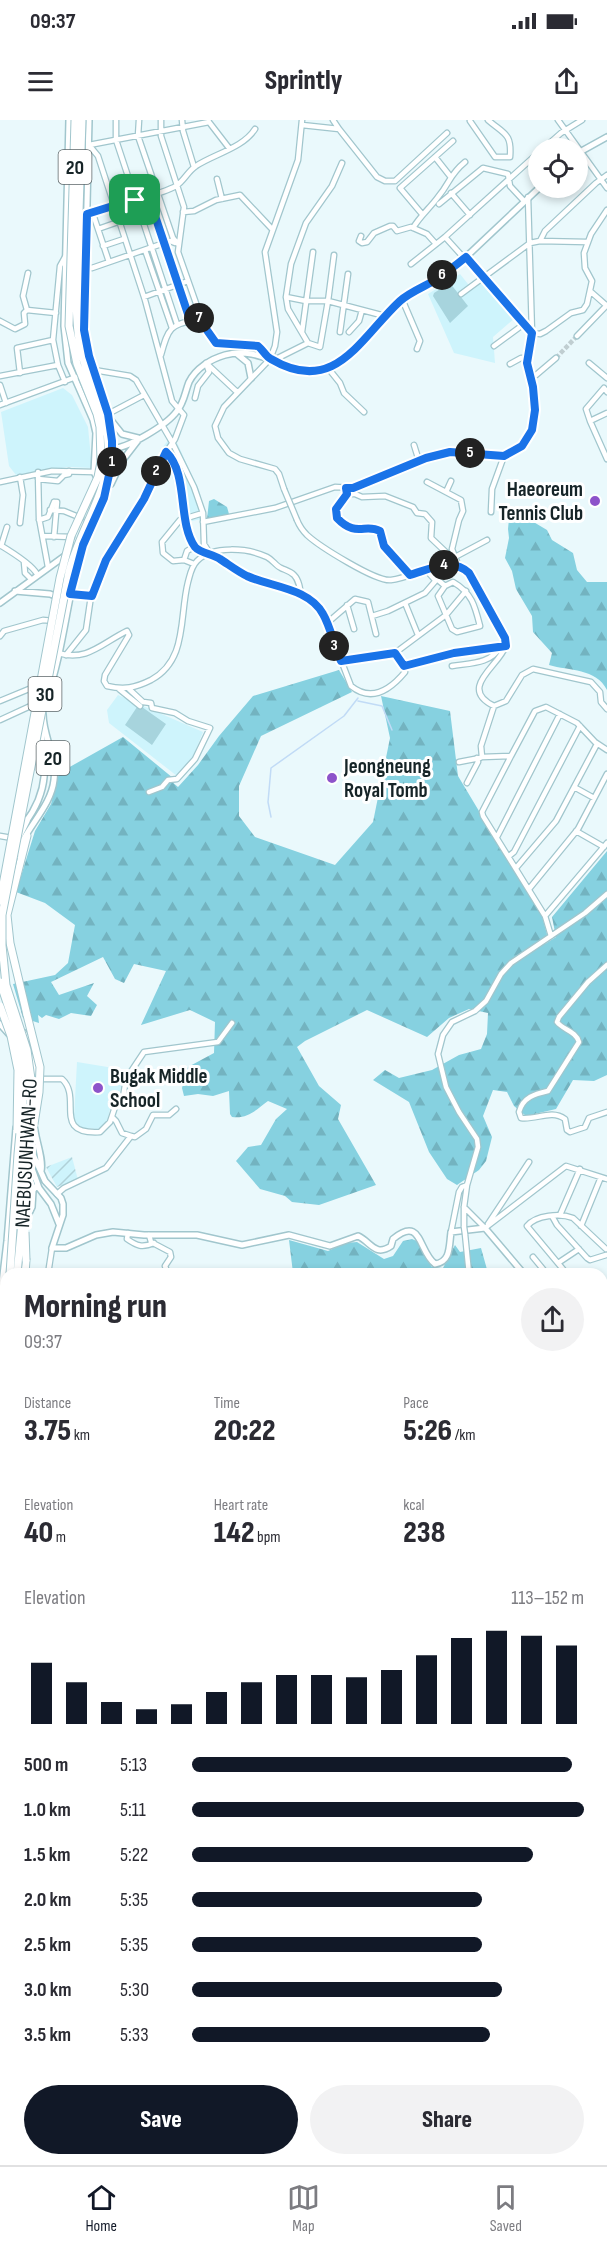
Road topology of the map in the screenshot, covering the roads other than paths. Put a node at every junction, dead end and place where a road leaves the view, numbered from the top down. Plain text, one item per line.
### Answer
1 (69, 120) edge
2 (76, 120) edge
3 (82, 120) edge
4 (89, 120) edge
5 (116, 120) edge
6 (138, 120) edge
7 (162, 120) edge
8 (182, 120) edge
9 (333, 120) edge
10 (488, 120) edge
11 (558, 120) edge
12 (582, 120) edge
13 (208, 121) edge
14 (470, 121) edge
15 (302, 122) edge
16 (182, 128) junction
17 (255, 129) dead end
18 (339, 129) junction
19 (565, 130) junction
20 (161, 133) junction
21 (138, 136) junction
22 (607, 137) edge
23 (556, 138) edge
24 (570, 138) edge
25 (116, 140) junction
26 (89, 145) junction
27 (588, 147) edge
28 (229, 148) junction
29 (435, 158) junction
30 (465, 162) dead end
31 (528, 162) edge
32 (342, 163) dead end
33 (588, 164) edge
34 (194, 167) junction
35 (607, 175) edge
36 (450, 176) junction
37 (217, 179) dead end
38 (508, 180) junction
39 (600, 180) junction
40 (177, 186) junction
41 (606, 186) edge
42 (157, 192) junction
43 (451, 193) junction
44 (148, 195) junction
45 (74, 198) junction
46 (222, 199) junction
47 (526, 199) junction
48 (135, 200) junction
49 (439, 204) dead end
50 (113, 207) junction
51 (607, 210) edge
52 (66, 212) junction
53 (183, 212) junction
54 (89, 214) junction
55 (422, 214) junction
56 (470, 215) junction
57 (118, 222) junction
58 (413, 228) junction
59 (98, 229) junction
60 (272, 229) junction
61 (65, 231) junction
62 (86, 233) junction
63 (361, 236) dead end
64 (445, 237) junction
65 (124, 239) junction
66 (540, 241) junction
67 (587, 242) junction
68 (165, 243) junction
69 (530, 243) junction
70 (178, 244) junction
71 (436, 244) junction
72 (103, 246) junction
73 (152, 248) junction
74 (145, 250) junction
75 (313, 252) dead end
76 (130, 255) junction
77 (334, 255) dead end
78 (65, 257) junction
79 (466, 257) junction
80 (109, 262) junction
81 (411, 264) dead end
82 (84, 267) junction
83 (28, 273) dead end
84 (348, 274) dead end
85 (483, 278) junction
86 (188, 281) junction
87 (179, 285) junction
88 (166, 290) junction
89 (590, 291) junction
90 (160, 292) junction
91 (461, 294) dead end
92 (144, 297) junction
93 (286, 297) junction
94 (402, 299) junction
95 (306, 301) junction
96 (328, 301) junction
97 (345, 305) junction
98 (607, 306) edge
99 (27, 310) junction
100 (362, 310) junction
101 (56, 313) junction
102 (386, 316) junction
103 (201, 318) junction
104 (190, 320) junction
105 (0, 321) edge
106 (177, 324) junction
107 (524, 324) junction
108 (172, 328) junction
109 (84, 330) junction
110 (302, 332) junction
111 (340, 332) dead end
112 (348, 332) dead end
113 (532, 333) junction
114 (577, 336) tunnel mouth
115 (53, 340) junction
116 (308, 342) junction
117 (65, 345) junction
118 (494, 346) dead end
119 (54, 347) junction
120 (417, 349) dead end
121 (235, 353) junction
122 (161, 358) junction
123 (528, 358) junction
124 (272, 360) junction
125 (554, 360) tunnel mouth
126 (206, 363) junction
127 (589, 363) dead end
128 (58, 364) junction
129 (510, 364) dead end
130 (94, 368) junction
131 (328, 368) junction
132 (20, 373) junction
133 (0, 376) edge
134 (531, 377) junction
135 (251, 378) junction
136 (607, 378) edge
137 (74, 379) junction
138 (65, 382) junction
139 (0, 385) edge
140 (237, 392) junction
141 (607, 392) edge
142 (144, 395) junction
143 (195, 398) dead end
144 (6, 403) junction
145 (0, 405) edge
146 (179, 410) junction
147 (364, 412) dead end
148 (607, 413) edge
149 (108, 415) junction
150 (590, 421) junction
151 (161, 426) junction
152 (140, 438) junction
153 (172, 442) junction
154 (414, 446) dead end
155 (97, 447) junction
156 (605, 447) edge
157 (113, 450) junction
158 (166, 452) junction
159 (504, 456) junction
160 (607, 459) edge
161 (419, 461) junction
162 (69, 471) junction
163 (94, 472) junction
164 (38, 476) junction
165 (20, 477) junction
166 (99, 481) junction
167 (451, 481) dead end
168 (0, 482) edge
169 (427, 482) dead end
170 (346, 488) junction
171 (446, 492) junction
172 (347, 494) junction
173 (104, 498) junction
174 (50, 510) junction
175 (57, 510) junction
176 (491, 512) dead end
177 (203, 513) junction
178 (185, 517) junction
179 (81, 518) junction
180 (39, 520) junction
181 (203, 522) junction
182 (20, 523) dead end
183 (6, 527) dead end
184 (42, 536) junction
185 (54, 537) junction
186 (72, 537) junction
187 (487, 540) dead end
188 (1, 545) edge
189 (69, 545) junction
190 (83, 545) junction
191 (195, 546) junction
192 (211, 553) junction
193 (67, 554) junction
194 (453, 556) junction
195 (184, 560) junction
196 (57, 561) junction
197 (24, 562) junction
198 (194, 564) junction
199 (48, 567) junction
200 (459, 567) junction
201 (426, 570) junction
202 (444, 572) dead end
203 (37, 574) junction
204 (410, 575) junction
205 (31, 579) junction
206 (437, 579) junction
207 (445, 586) junction
208 (60, 590) junction
209 (15, 591) junction
210 (466, 591) junction
211 (70, 594) junction
212 (92, 596) junction
213 (301, 596) junction
214 (59, 598) junction
215 (1, 601) edge
216 (405, 603) junction
217 (347, 605) junction
218 (56, 611) junction
219 (446, 615) junction
220 (372, 616) junction
221 (54, 621) junction
222 (326, 624) junction
223 (354, 629) dead end
224 (376, 633) dead end
225 (418, 635) junction
226 (0, 636) edge
227 (503, 646) junction
228 (58, 653) junction
229 (395, 653) junction
230 (66, 655) junction
231 (341, 661) junction
232 (404, 666) junction
233 (452, 666) dead end
234 (43, 686) junction
235 (117, 688) junction
236 (129, 689) junction
237 (0, 701) edge
238 (42, 702) junction
239 (140, 706) dead end
240 (494, 706) junction
241 (607, 709) edge
242 (560, 714) junction
243 (0, 719) edge
244 (580, 726) junction
245 (597, 744) junction
246 (607, 750) edge
247 (511, 756) junction
248 (480, 758) junction
249 (459, 762) dead end
250 (607, 774) edge
251 (467, 783) dead end
252 (574, 787) junction
253 (149, 792) dead end
254 (594, 798) junction
255 (35, 805) junction
256 (26, 821) junction
257 (576, 831) junction
258 (14, 835) junction
259 (0, 836) edge
260 (27, 836) junction
261 (497, 837) junction
262 (606, 845) edge
263 (509, 856) junction
264 (516, 868) junction
265 (0, 880) edge
266 (0, 889) edge
267 (529, 889) junction
268 (607, 894) edge
269 (0, 902) edge
270 (0, 915) edge
271 (545, 916) junction
272 (551, 936) junction
273 (607, 965) edge
274 (0, 982) edge
275 (1, 1010) edge
276 (232, 1023) dead end
277 (0, 1026) edge
278 (36, 1079) junction
279 (176, 1109) dead end
280 (33, 1112) junction
281 (607, 1112) edge
282 (112, 1117) junction
283 (17, 1132) junction
284 (131, 1136) junction
285 (28, 1137) junction
286 (28, 1149) junction
287 (18, 1154) junction
288 (530, 1162) dead end
289 (580, 1169) junction
290 (32, 1170) junction
291 (40, 1170) junction
292 (604, 1178) edge
293 (467, 1185) junction
294 (39, 1188) junction
295 (33, 1191) junction
296 (57, 1194) junction
297 (464, 1207) junction
298 (23, 1211) junction
299 (560, 1215) junction
300 (60, 1216) junction
301 (552, 1216) junction
302 (22, 1222) junction
303 (581, 1226) junction
304 (484, 1228) junction
305 (451, 1232) junction
306 (128, 1233) junction
307 (149, 1235) junction
308 (17, 1240) junction
309 (154, 1243) junction
310 (606, 1247) edge
311 (52, 1248) junction
312 (579, 1249) junction
313 (607, 1256) edge
314 (532, 1257) dead end
315 (6, 1259) edge
316 (558, 1263) junction
317 (12, 1268) edge
318 (12, 1268) edge
319 (25, 1268) edge
320 (49, 1268) edge
321 (166, 1268) edge
322 (468, 1268) edge
323 (517, 1268) edge
324 (542, 1268) edge
325 (562, 1268) edge

1 - 52 main road
2 - 45 main road, 20
2 - 269 highway, 30, bridge
3 - 286 highway, NAEBUSUNHWAN-RO / 30, bridge
4 - 26 main road, 20
5 - 25 street
6 - 21 street
7 - 20 street
8 - 16 street
9 - 18 street
10 - 14 street
11 - 19 street
12 - 19 street
13 - 16 street
13 - 28 street
15 - 18 street
15 - 60 street
16 - 20 street
16 - 34 street
17 - 28 street
18 - 29 street
19 - 23 street
19 - 24 street
20 - 21 street
20 - 40 street
21 - 25 street
21 - 42 street
22 - 27 main road
25 - 26 street
25 - 48 street
26 - 50 street
26 - 54 main road, 20
28 - 34 street
29 - 36 street
29 - 55 street
30 - 36 street
31 - 38 street
32 - 93 street
33 - 39 street
34 - 40 street
35 - 39 street
36 - 55 street
37 - 46 street
38 - 43 street
38 - 47 street
38 - 56 street
39 - 41 street
39 - 66 street
40 - 42 street
40 - 53 street
42 - 44 street
42 - 70 street
43 - 49 street
43 - 56 street
44 - 48 street
44 - 68 street
45 - 52 main road, 20
45 - 54 main road
46 - 53 street
46 - 60 street
47 - 69 street
47 - 79 main road
48 - 50 street
48 - 73 street
50 - 54 street
50 - 57 street
51 - 67 street
52 - 61 main road, 20
53 - 70 street
54 - 59 street
54 - 62 main road, 20
55 - 58 street
56 - 64 street
57 - 59 street
57 - 65 street
58 - 63 street
58 - 71 street
59 - 72 street
60 - 124 street
61 - 62 street
61 - 78 main road, 20
62 - 82 main road, 20
64 - 71 street
64 - 79 street
65 - 72 street
65 - 76 street
66 - 67 street
66 - 69 street
67 - 89 street
68 - 70 street
68 - 73 street
68 - 87 street
69 - 85 street
69 - 113 street
70 - 86 street
71 - 81 street
72 - 80 street
73 - 74 street
73 - 88 street
74 - 76 street
74 - 90 street
75 - 95 street
76 - 80 street
76 - 92 street
77 - 96 street
78 - 101 street
78 - 109 main road
78 - 117 main road, 20
79 - 85 street
79 - 94 main road
80 - 82 street
82 - 109 main road, 20
83 - 99 street
84 - 97 street
85 - 91 street
85 - 107 street
86 - 87 street
86 - 103 street
87 - 88 street
87 - 104 street
88 - 90 street
88 - 106 street
89 - 98 street
89 - 113 street
90 - 92 street
90 - 108 street
92 - 122 street
93 - 95 street
93 - 110 street
94 - 102 main road
94 - 120 street
95 - 96 street
95 - 110 street
96 - 97 street
96 - 116 street
97 - 100 street
97 - 111 street
98 - 114 street
99 - 101 street
99 - 105 street
100 - 102 street
100 - 112 street
101 - 115 street
102 - 131 main road
103 - 104 street
103 - 124 street
104 - 106 street
106 - 108 street
107 - 113 street
107 - 118 street
108 - 122 street
109 - 130 main road, 20
110 - 116 street
113 - 123 street
115 - 119 street
115 - 132 street
116 - 124 street
117 - 119 street
117 - 137 main road, 20
119 - 128 street
121 - 124 main road
121 - 126 main road
121 - 135 main road
122 - 146 street
123 - 129 street
123 - 134 street
124 - 131 main road
124 - 135 street
125 - 134 street
126 - 140 street
126 - 143 street
126 - 146 main road
127 - 136 street
128 - 132 street
128 - 138 street
130 - 137 street
130 - 142 street
130 - 149 main road, 20
131 - 147 street
132 - 133 street
134 - 159 street
135 - 140 street
137 - 138 street
137 - 155 main road, 20
138 - 144 street
139 - 144 street
140 - 204 street, bridge
141 - 150 street
142 - 149 street
142 - 151 street
144 - 145 street
146 - 151 main road
146 - 153 street
148 - 150 street
149 - 152 main road
149 - 157 main road, 20
150 - 156 street
151 - 152 main road
151 - 153 street
152 - 157 main road
152 - 173 main road
153 - 158 street
153 - 177 street
154 - 161 street
155 - 157 main road
155 - 163 main road, 20
156 - 160 street
157 - 173 main road, 20
158 - 178 street
158 - 212 street
159 - 161 street
159 - 176 street
161 - 170 street
162 - 163 street
162 - 164 street
162 - 164 street
163 - 166 main road
164 - 165 street
164 - 180 street
165 - 168 street
165 - 182 street
166 - 173 main road
166 - 179 main road, 20
167 - 171 street
169 - 171 street
170 - 172 street
170 - 181 street
171 - 194 street
172 - 194 street
172 - 204 street
173 - 190 main road, 20
174 - 175 street
174 - 175 street
174 - 180 street
175 - 179 street
175 - 185 street
177 - 178 street
177 - 181 street
178 - 191 street
178 - 195 street
179 - 186 main road, 20
180 - 184 street
181 - 192 street
183 - 188 street
184 - 185 street
184 - 199 street
185 - 186 street
186 - 189 main road, 20
187 - 194 street
188 - 197 street
189 - 193 main road, 20
189 - 196 main road
190 - 193 main road
190 - 211 main road, 20
191 - 192 street
191 - 195 street
192 - 198 street
192 - 213 street
192 - 213 street
193 - 196 main road
193 - 208 main road, 20
194 - 200 street
195 - 198 street
196 - 199 main road
197 - 203 street
197 - 205 street
198 - 236 street
199 - 203 main road
200 - 201 street
200 - 227 street
201 - 204 street
201 - 206 street
202 - 206 street
203 - 205 main road
205 - 209 main road
206 - 207 street
206 - 216 street
207 - 210 street
207 - 219 street
208 - 211 main road
208 - 214 main road, 20
209 - 214 main road
209 - 215 main road
210 - 219 street
210 - 219 street
211 - 212 street
211 - 228 main road, 20
212 - 230 street
213 - 222 street
214 - 218 main road, 20
216 - 220 street
216 - 225 street
217 - 220 street
217 - 222 street
217 - 223 street
218 - 221 main road, 20
218 - 238 main road
219 - 225 street
220 - 224 street
221 - 226 street
221 - 234 main road, 20
222 - 231 street
225 - 229 street
227 - 232 street
227 - 233 street
227 - 240 street
228 - 230 street
228 - 238 main road, 20
229 - 231 street
229 - 232 street
230 - 235 street
231 - 232 street
234 - 237 street
234 - 238 main road, 20
235 - 236 street
235 - 239 street
236 - 253 street
238 - 243 street
238 - 255 main road, 20
238 - 260 main road, 20
240 - 241 street
240 - 248 street
242 - 244 street
242 - 247 street
242 - 261 street
244 - 245 street
244 - 263 street
245 - 246 street
245 - 252 street
247 - 248 street
247 - 261 street
248 - 249 street
248 - 251 street
250 - 254 street
252 - 254 street
252 - 264 street
254 - 257 street
255 - 256 main road
255 - 258 main road, 20
256 - 258 main road
256 - 266 highway
257 - 262 street
257 - 267 street
258 - 259 street
258 - 265 main road, 20
260 - 270 main road, 20
260 - 286 highway, bridge
261 - 263 street
262 - 271 street
263 - 264 street
264 - 267 street
267 - 271 street
268 - 272 street
271 - 272 street
272 - 293 street
273 - 281 street
274 - 287 highway, NAEBUSUNHWAN-RO, bridge
275 - 278 main road
275 - 287 highway, bridge
276 - 282 street
277 - 283 main road
278 - 280 main road
278 - 282 street
279 - 284 street
280 - 285 main road
280 - 291 main road
282 - 284 street
283 - 285 main road
283 - 286 main road
283 - 315 main road
284 - 296 street
285 - 286 main road
285 - 291 main road
286 - 290 main road
286 - 298 highway, NAEBUSUNHWAN-RO / 30, bridge
286 - 308 main road
287 - 315 highway, NAEBUSUNHWAN-RO, bridge
288 - 304 street
289 - 292 street
289 - 299 street
289 - 304 street
290 - 291 street
290 - 294 main road
290 - 295 main road
290 - 302 main road
291 - 296 main road
292 - 303 street
293 - 297 street
293 - 305 street
294 - 295 main road
294 - 300 main road
295 - 308 main road
296 - 300 main road
297 - 304 street
297 - 322 street, bridge
298 - 302 highway, NAEBUSUNHWAN-RO / 30, bridge
298 - 319 highway, bridge
299 - 301 street
299 - 303 street
300 - 311 main road
301 - 312 street
301 - 316 street
302 - 308 main road
302 - 318 highway, NAEBUSUNHWAN-RO / 30, bridge
303 - 310 street
304 - 305 main road
304 - 323 main road
305 - 307 main road
306 - 307 main road
306 - 309 street
306 - 311 main road
307 - 309 street
308 - 315 street
308 - 317 main road
309 - 321 street
310 - 313 street
311 - 320 street
312 - 313 street
312 - 316 street
314 - 324 street
316 - 325 street

